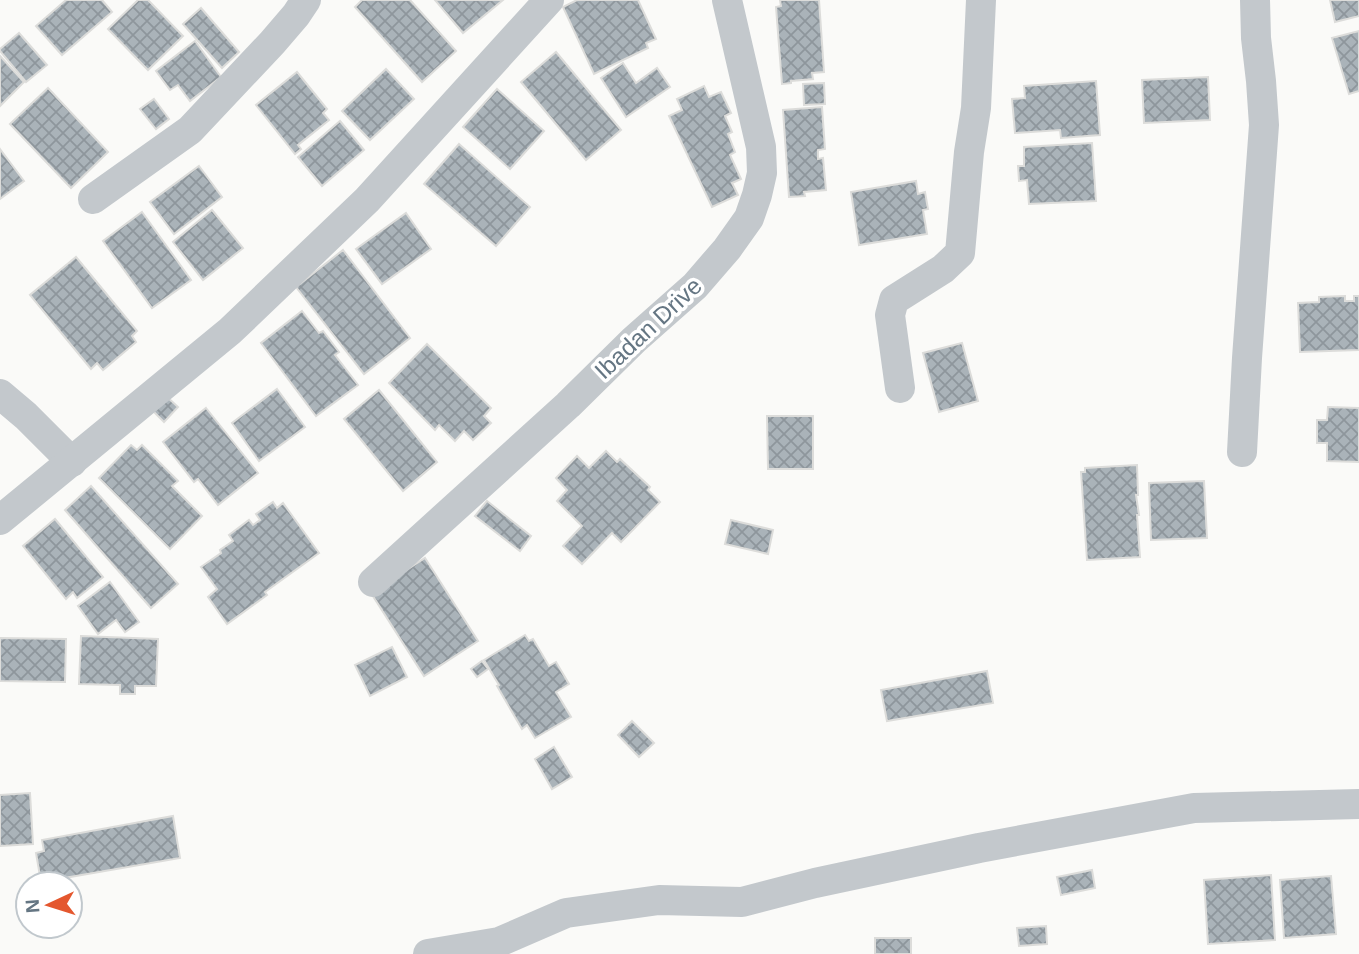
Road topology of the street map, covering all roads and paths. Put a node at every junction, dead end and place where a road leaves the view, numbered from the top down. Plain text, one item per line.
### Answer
1 (306, 0) edge
2 (727, 0) edge
3 (981, 0) edge
4 (1255, 0) edge
5 (541, 3) edge
6 (93, 199) dead end
7 (900, 388) dead end
8 (0, 394) edge
9 (1242, 452) dead end
10 (72, 462) junction
11 (0, 520) edge
12 (373, 582) dead end
13 (1359, 804) edge
14 (501, 948) edge
15 (428, 954) edge

1 - 6 street
2 - 12 street, Ibadan Drive
3 - 7 street
4 - 9 street
5 - 10 street
8 - 10 street
10 - 11 street
13 - 14 street
14 - 15 street

